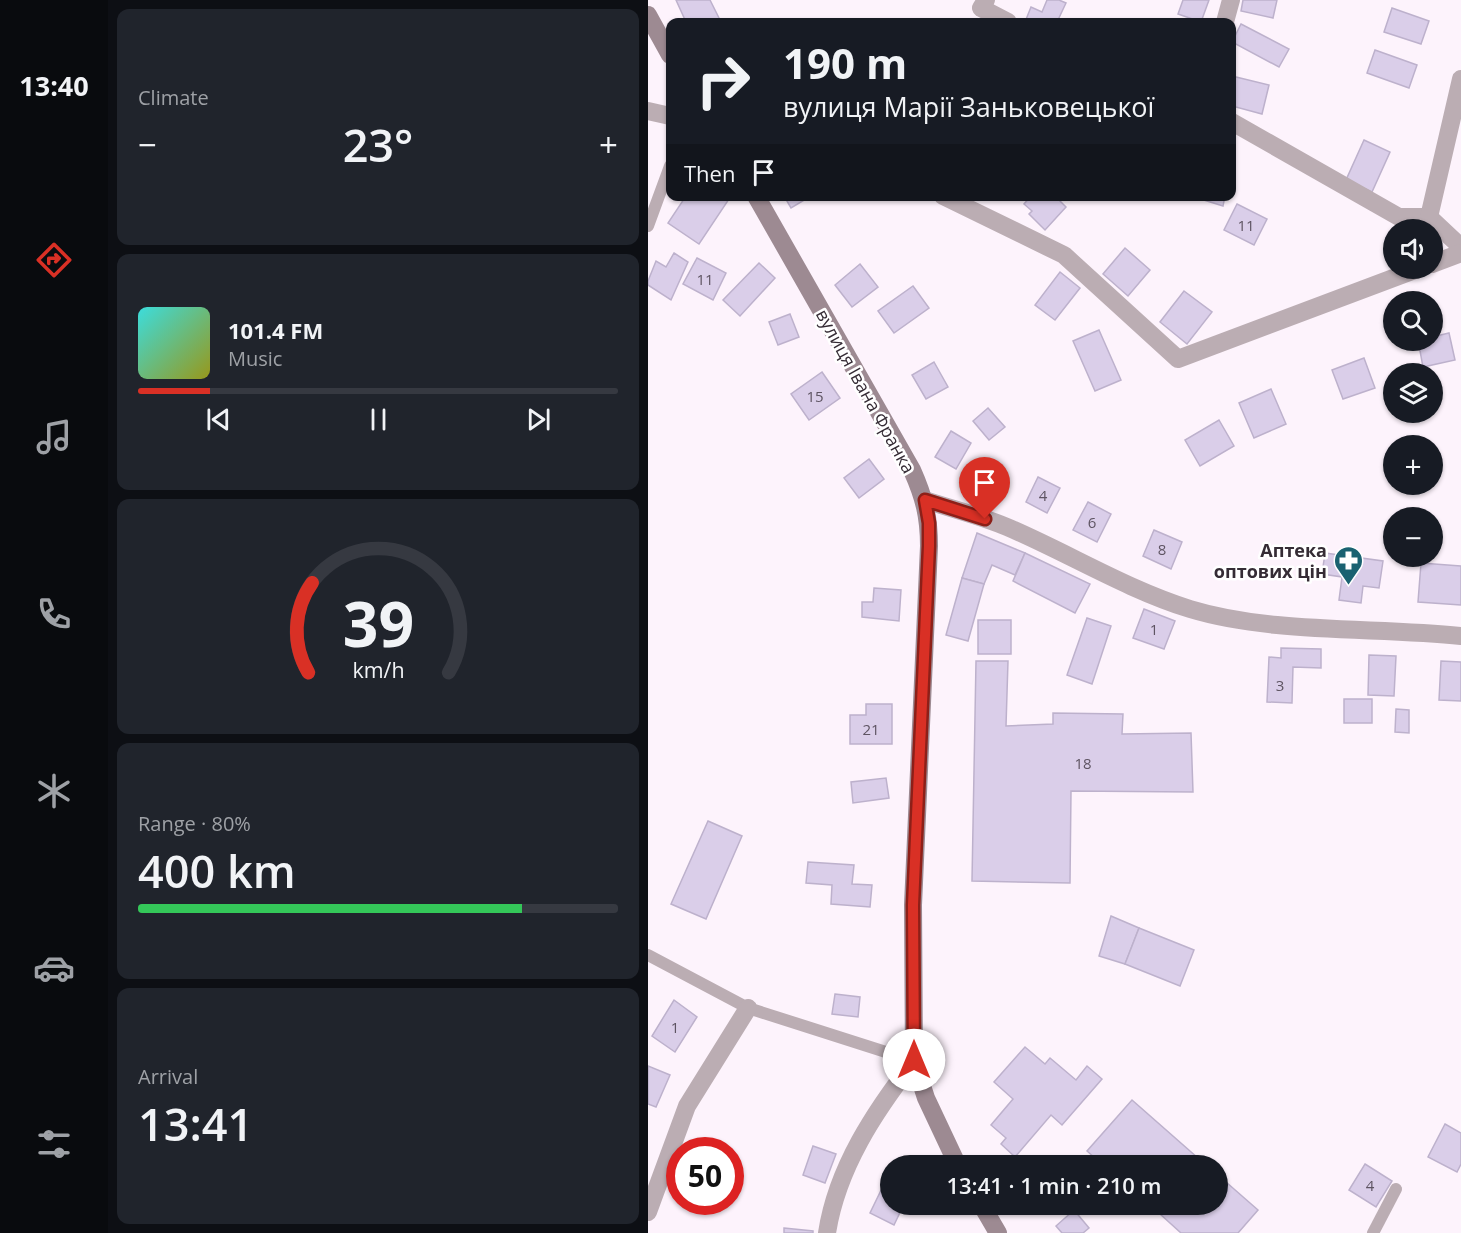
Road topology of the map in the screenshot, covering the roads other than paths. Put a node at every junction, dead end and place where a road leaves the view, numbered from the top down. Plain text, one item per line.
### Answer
1 (1231, 0) edge
2 (983, 4) edge
3 (648, 15) edge
4 (1002, 18) edge
5 (1226, 18) edge
6 (666, 48) edge
7 (1461, 79) edge
8 (648, 111) edge
9 (666, 116) edge
10 (1236, 124) edge
11 (666, 177) edge
12 (759, 201) edge
13 (953, 201) edge
14 (1429, 217) junction
15 (648, 226) edge
16 (1461, 247) edge
17 (1461, 253) edge
18 (1443, 260) edge
19 (1391, 279) edge
20 (925, 500) junction
21 (1461, 636) edge
22 (648, 955) edge
23 (748, 1008) junction
24 (914, 1060) junction
25 (953, 1155) edge
26 (1396, 1189) dead end
27 (648, 1212) edge
28 (987, 1215) edge
29 (827, 1233) edge
30 (998, 1233) edge
31 (1373, 1233) edge

1 - 5 street
2 - 4 street
3 - 6 main road
7 - 14 street
8 - 9 street
10 - 14 street
11 - 15 lane
12 - 20 main road, вулиця Івана Франка
13 - 19 street
14 - 16 street
17 - 18 street
20 - 21 street
20 - 24 main road, вулиця Івана Франка
22 - 23 lane
23 - 24 lane
23 - 27 street
24 - 25 main road, вулиця Івана Франка
24 - 29 street
26 - 31 lane
28 - 30 main road

